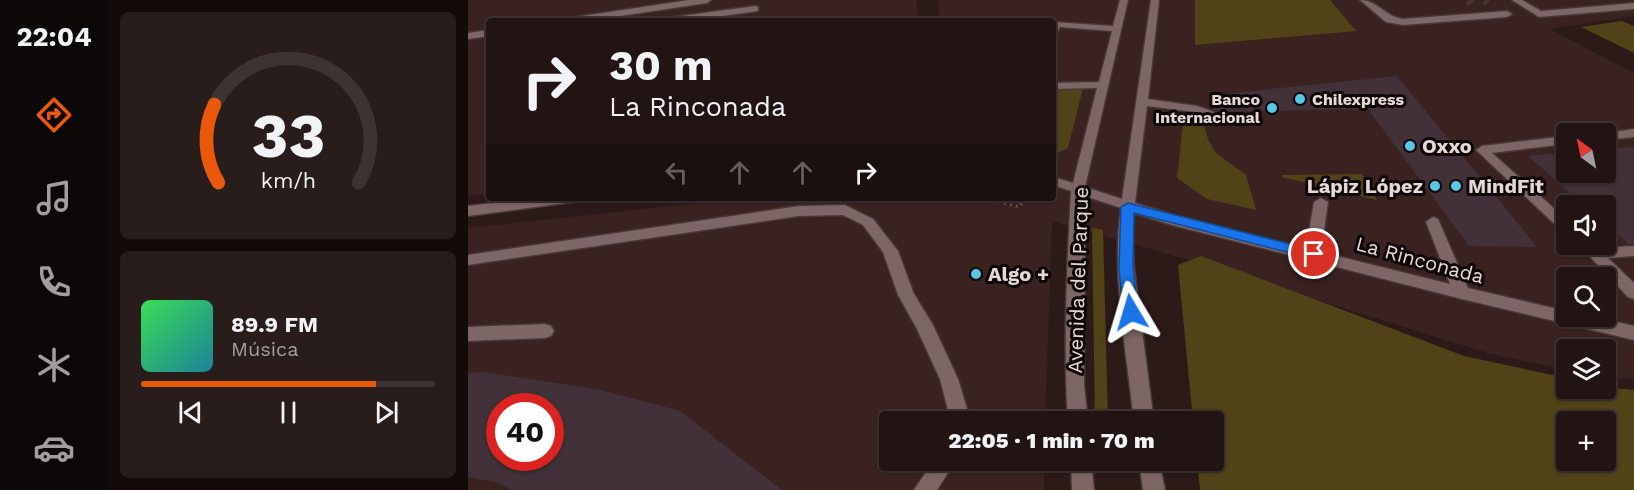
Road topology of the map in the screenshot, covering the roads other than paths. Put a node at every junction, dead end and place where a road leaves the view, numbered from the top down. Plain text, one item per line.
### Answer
1 (707, 0) edge
2 (737, 0) edge
3 (1124, 0) edge
4 (1155, 0) edge
5 (1364, 0) edge
6 (1516, 0) edge
7 (1620, 0) edge
8 (1634, 6) edge
9 (755, 9) dead end
10 (738, 11) junction
11 (1507, 14) dead end
12 (589, 18) edge
13 (688, 18) edge
14 (1056, 24) edge
15 (1118, 29) junction
16 (486, 33) edge
17 (468, 36) edge
18 (1103, 85) junction
19 (1056, 86) edge
20 (1142, 102) junction
21 (1222, 117) dead end
22 (1634, 133) edge
23 (1616, 135) edge
24 (1556, 141) edge
25 (1056, 182) edge
26 (1078, 189) junction
27 (549, 201) edge
28 (1321, 202) dead end
29 (1128, 207) junction
30 (468, 211) edge
31 (1556, 218) edge
32 (1434, 222) dead end
33 (1616, 250) edge
34 (1634, 251) edge
35 (1314, 254) junction
36 (1596, 255) edge
37 (468, 260) edge
38 (1462, 293) junction
39 (1634, 293) edge
40 (545, 331) dead end
41 (1634, 333) edge
42 (468, 334) edge
43 (958, 411) edge
44 (1077, 411) edge
45 (1143, 411) edge
46 (938, 471) edge
47 (1082, 471) edge
48 (1151, 471) edge
49 (925, 490) edge
50 (1083, 490) edge
51 (1154, 490) edge

1 - 12 street
2 - 10 street
3 - 15 street, Avenida del Parque
4 - 20 street
5 - 11 street
6 - 8 street
7 - 8 street
9 - 10 street
10 - 13 street
14 - 15 street
15 - 18 street, Avenida del Parque
16 - 17 street
18 - 19 street
18 - 26 street, Avenida del Parque
20 - 21 street
20 - 29 street
22 - 23 street
24 - 31 street
25 - 26 street, La Rinconada
26 - 29 street, La Rinconada
26 - 44 street, Avenida del Parque
27 - 30 street
28 - 35 street
29 - 35 street, La Rinconada
29 - 45 street
32 - 38 street
33 - 34 street
35 - 38 street, La Rinconada
36 - 39 street
37 - 43 street
38 - 41 street, La Rinconada
40 - 42 street
46 - 49 street
47 - 50 street
48 - 51 street

